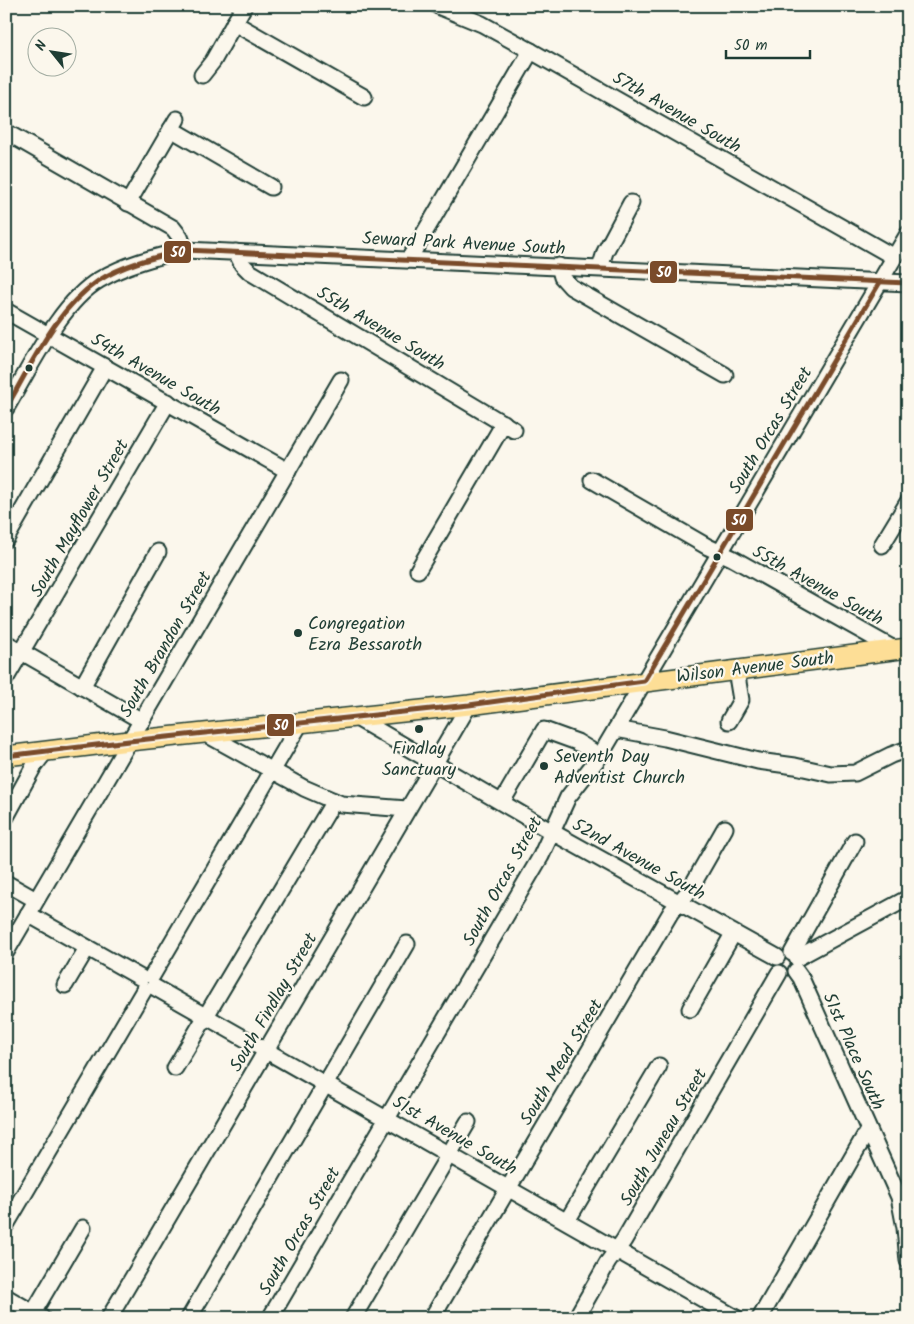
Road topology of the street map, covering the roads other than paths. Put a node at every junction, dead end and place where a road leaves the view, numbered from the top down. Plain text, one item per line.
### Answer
1 (244, 6) edge
2 (438, 6) edge
3 (234, 23) junction
4 (531, 51) junction
5 (202, 75) dead end
6 (364, 97) dead end
7 (6, 132) edge
8 (271, 187) dead end
9 (128, 203) junction
10 (631, 203) dead end
11 (908, 234) edge
12 (185, 250) junction
13 (236, 252) junction
14 (894, 257) junction
15 (409, 259) junction
16 (559, 266) junction
17 (600, 268) junction
18 (880, 282) junction
19 (908, 283) edge
20 (6, 311) edge
21 (49, 335) junction
22 (105, 367) junction
23 (725, 376) dead end
24 (341, 380) dead end
25 (168, 402) junction
26 (6, 408) edge
27 (288, 471) junction
28 (592, 480) dead end
29 (908, 502) edge
30 (6, 539) edge
31 (882, 545) dead end
32 (158, 552) dead end
33 (719, 553) junction
34 (418, 570) dead end
35 (6, 643) edge
36 (901, 649) edge
37 (22, 652) junction
38 (736, 670) junction
39 (6, 678) edge
40 (644, 682) junction
41 (82, 687) junction
42 (469, 705) junction
43 (355, 717) junction
44 (142, 721) junction
45 (729, 721) dead end
46 (301, 722) junction
47 (616, 729) junction
48 (206, 734) junction
49 (129, 741) junction
50 (908, 749) edge
51 (45, 752) junction
52 (6, 756) edge
53 (600, 756) junction
54 (435, 762) junction
55 (273, 771) junction
56 (334, 801) junction
57 (502, 802) junction
58 (408, 809) junction
59 (6, 817) edge
60 (725, 828) dead end
61 (552, 832) junction
62 (855, 841) dead end
63 (6, 883) edge
64 (908, 898) edge
65 (36, 900) junction
66 (680, 902) junction
67 (28, 914) junction
68 (733, 934) junction
69 (407, 944) dead end
70 (87, 948) junction
71 (6, 952) edge
72 (777, 957) junction
73 (795, 960) junction
74 (779, 973) junction
75 (148, 983) junction
76 (65, 985) dead end
77 (690, 1009) dead end
78 (206, 1016) junction
79 (266, 1050) junction
80 (659, 1066) dead end
81 (175, 1068) dead end
82 (326, 1084) junction
83 (387, 1119) junction
84 (468, 1122) dead end
85 (868, 1130) junction
86 (449, 1154) junction
87 (509, 1188) junction
88 (567, 1221) junction
89 (6, 1225) edge
90 (83, 1228) dead end
91 (617, 1250) junction
92 (908, 1261) edge
93 (6, 1298) edge
94 (711, 1312) edge
95 (35, 1316) edge
96 (108, 1318) edge
97 (189, 1318) edge
98 (270, 1318) edge
99 (353, 1318) edge
100 (432, 1318) edge
101 (576, 1318) edge
102 (736, 1318) edge
103 (760, 1318) edge

1 - 3 street
2 - 4 street, 57th Avenue South
3 - 5 street
3 - 6 street
4 - 14 street, 57th Avenue South
4 - 15 street
7 - 9 street
8 - 9 street
9 - 12 street
10 - 17 street
11 - 14 street, South Orcas Street
12 - 13 street, Seward Park Avenue South
12 - 21 street, Seward Park Avenue South
13 - 15 street, Seward Park Avenue South
13 - 34 street, 55th Avenue South
14 - 18 street, South Orcas Street
15 - 16 street, Seward Park Avenue South
16 - 17 street, Seward Park Avenue South
16 - 23 street
17 - 18 street, Seward Park Avenue South
18 - 19 street, Seward Park Avenue South
18 - 33 street, South Orcas Street
20 - 21 street, 54th Avenue South
21 - 22 street, 54th Avenue South
21 - 26 street, Seward Park Avenue South
22 - 25 street, 54th Avenue South
22 - 30 street
24 - 27 street, South Brandon Street
25 - 27 street, 54th Avenue South
25 - 37 street, South Mayflower Street
27 - 44 street, South Brandon Street
28 - 33 street, 55th Avenue South
29 - 31 street
32 - 41 street
33 - 36 street, 55th Avenue South
33 - 40 street, South Orcas Street
35 - 37 street
36 - 38 main road, Wilson Avenue South
37 - 39 street, South Mayflower Street
37 - 41 street
38 - 40 main road, Wilson Avenue South
38 - 45 street
40 - 42 main road, Wilson Avenue South
40 - 47 street, South Orcas Street
41 - 44 street
42 - 43 main road, Wilson Avenue South
42 - 54 street, South Findlay Street
43 - 46 main road, Wilson Avenue South
43 - 54 street, 52nd Avenue South
44 - 49 street, South Brandon Street
46 - 48 main road, Wilson Avenue South
46 - 55 street
47 - 50 street
47 - 53 street, South Orcas Street
48 - 49 main road, Wilson Avenue South
48 - 55 street
49 - 51 main road, Wilson Avenue South
49 - 65 street, South Brandon Street
51 - 52 main road, Wilson Avenue South
51 - 59 street
53 - 57 street
53 - 61 street, South Orcas Street
54 - 57 street, 52nd Avenue South
54 - 58 street, South Findlay Street
55 - 56 street
55 - 75 street
56 - 58 street
56 - 78 street
57 - 61 street, 52nd Avenue South
58 - 79 street, South Findlay Street
60 - 66 street, South Mead Street
61 - 66 street, 52nd Avenue South
61 - 83 street, South Orcas Street
62 - 73 street
63 - 65 street
64 - 73 street
65 - 67 street, South Brandon Street
66 - 68 street, 52nd Avenue South
66 - 87 street, South Mead Street
67 - 70 street, 51st Avenue South
67 - 71 street, South Brandon Street
68 - 72 street, 52nd Avenue South
68 - 77 street
69 - 82 street
70 - 75 street, 51st Avenue South
70 - 76 street
72 - 73 street
72 - 74 street
73 - 74 street
73 - 85 street, 51st Place South
74 - 91 street, South Juneau Street
75 - 78 street, 51st Avenue South
75 - 89 street
78 - 79 street, 51st Avenue South
78 - 81 street
79 - 82 street, 51st Avenue South
79 - 96 street, South Findlay Street
80 - 88 street
82 - 83 street, 51st Avenue South
82 - 97 street
83 - 86 street, 51st Avenue South
83 - 98 street, South Orcas Street
84 - 86 street
85 - 92 street, 51st Place South
85 - 103 street
86 - 87 street, 51st Avenue South
86 - 99 street
87 - 88 street, 51st Avenue South
87 - 100 street, South Mead Street
88 - 91 street, 51st Avenue South
90 - 95 street
91 - 94 street, 51st Avenue South
91 - 101 street, South Juneau Street
93 - 95 street
94 - 102 street, 51st Avenue South

